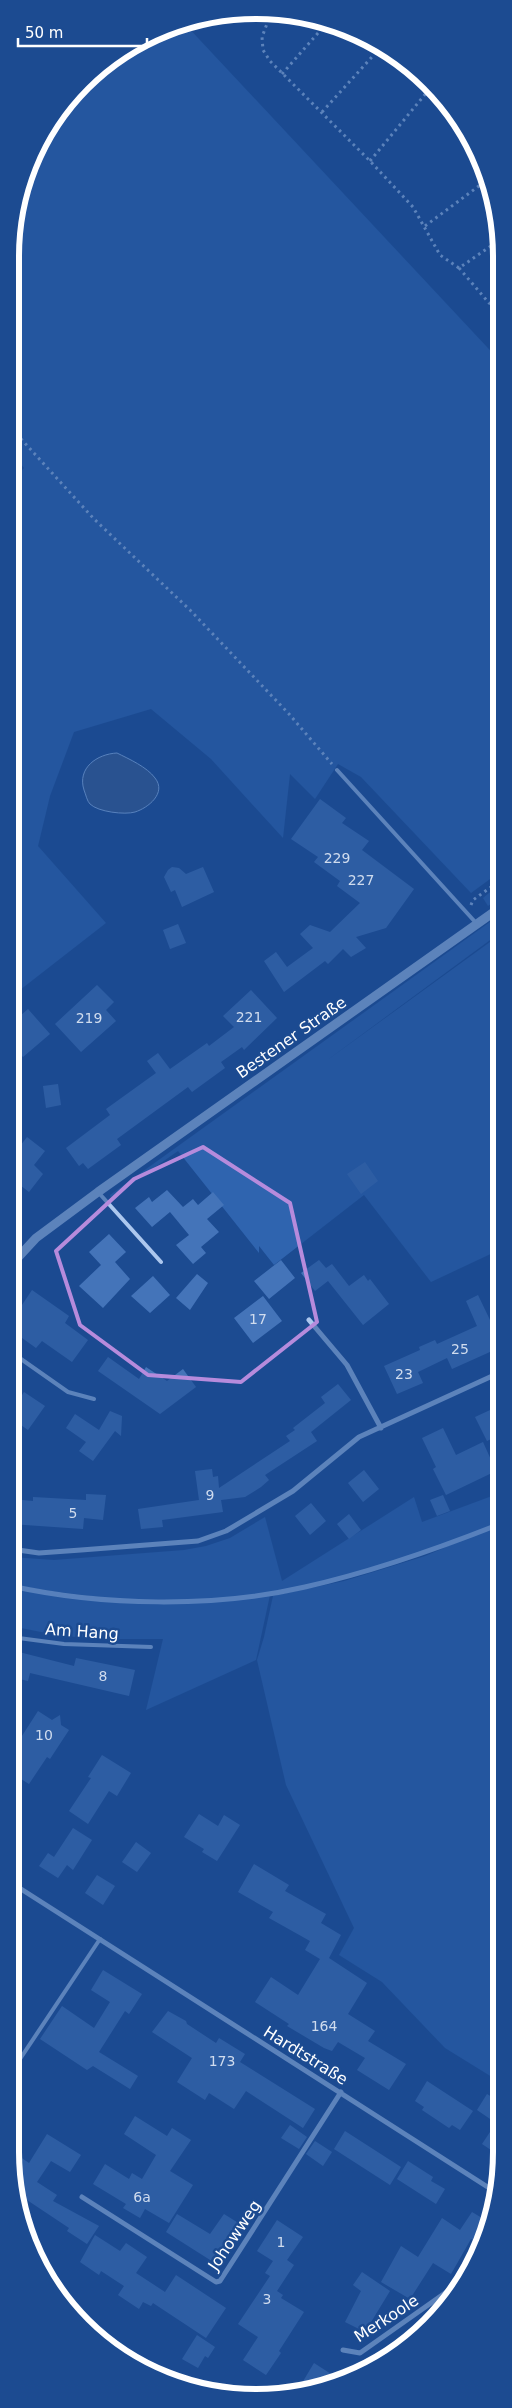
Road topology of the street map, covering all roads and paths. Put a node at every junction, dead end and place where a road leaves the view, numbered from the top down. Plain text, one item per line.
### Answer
1 (269, 19) edge
2 (322, 28) edge
3 (377, 52) edge
4 (282, 74) junction
5 (427, 92) edge
6 (322, 112) junction
7 (370, 161) junction
8 (482, 184) edge
9 (425, 226) junction
10 (493, 245) edge
11 (459, 268) junction
12 (493, 304) edge
13 (19, 438) edge
14 (337, 770) joint
15 (493, 913) edge
16 (477, 924) junction
17 (98, 1192) junction
18 (19, 1256) edge
19 (161, 1262) dead end
20 (309, 1320) dead end
21 (19, 1358) edge
22 (493, 1376) edge
23 (94, 1399) dead end
24 (382, 1428) junction
25 (19, 1550) edge
26 (19, 1638) edge
27 (151, 1646) dead end
28 (19, 1888) edge
29 (100, 1939) junction
30 (19, 2060) edge
31 (342, 2092) junction
32 (490, 2189) edge
33 (82, 2197) dead end
34 (447, 2293) edge
35 (343, 2350) dead end

1 - 4 path
2 - 4 path
3 - 6 path
4 - 6 path
5 - 7 path
6 - 7 path
7 - 9 path
8 - 9 path
9 - 11 path
10 - 11 path
11 - 12 path
13 - 14 path
14 - 16 lane
15 - 16 street, Bestener Straße
16 - 17 street, Bestener Straße
17 - 18 street, Bestener Straße
17 - 19 lane
20 - 24 street
21 - 23 lane
22 - 24 street
24 - 25 street
26 - 27 lane, Am Hang
28 - 29 street, Hardtstraße
29 - 30 lane
29 - 31 street, Hardtstraße
31 - 32 street, Hardtstraße
31 - 33 street, Johowweg
34 - 35 street, Merkoole

